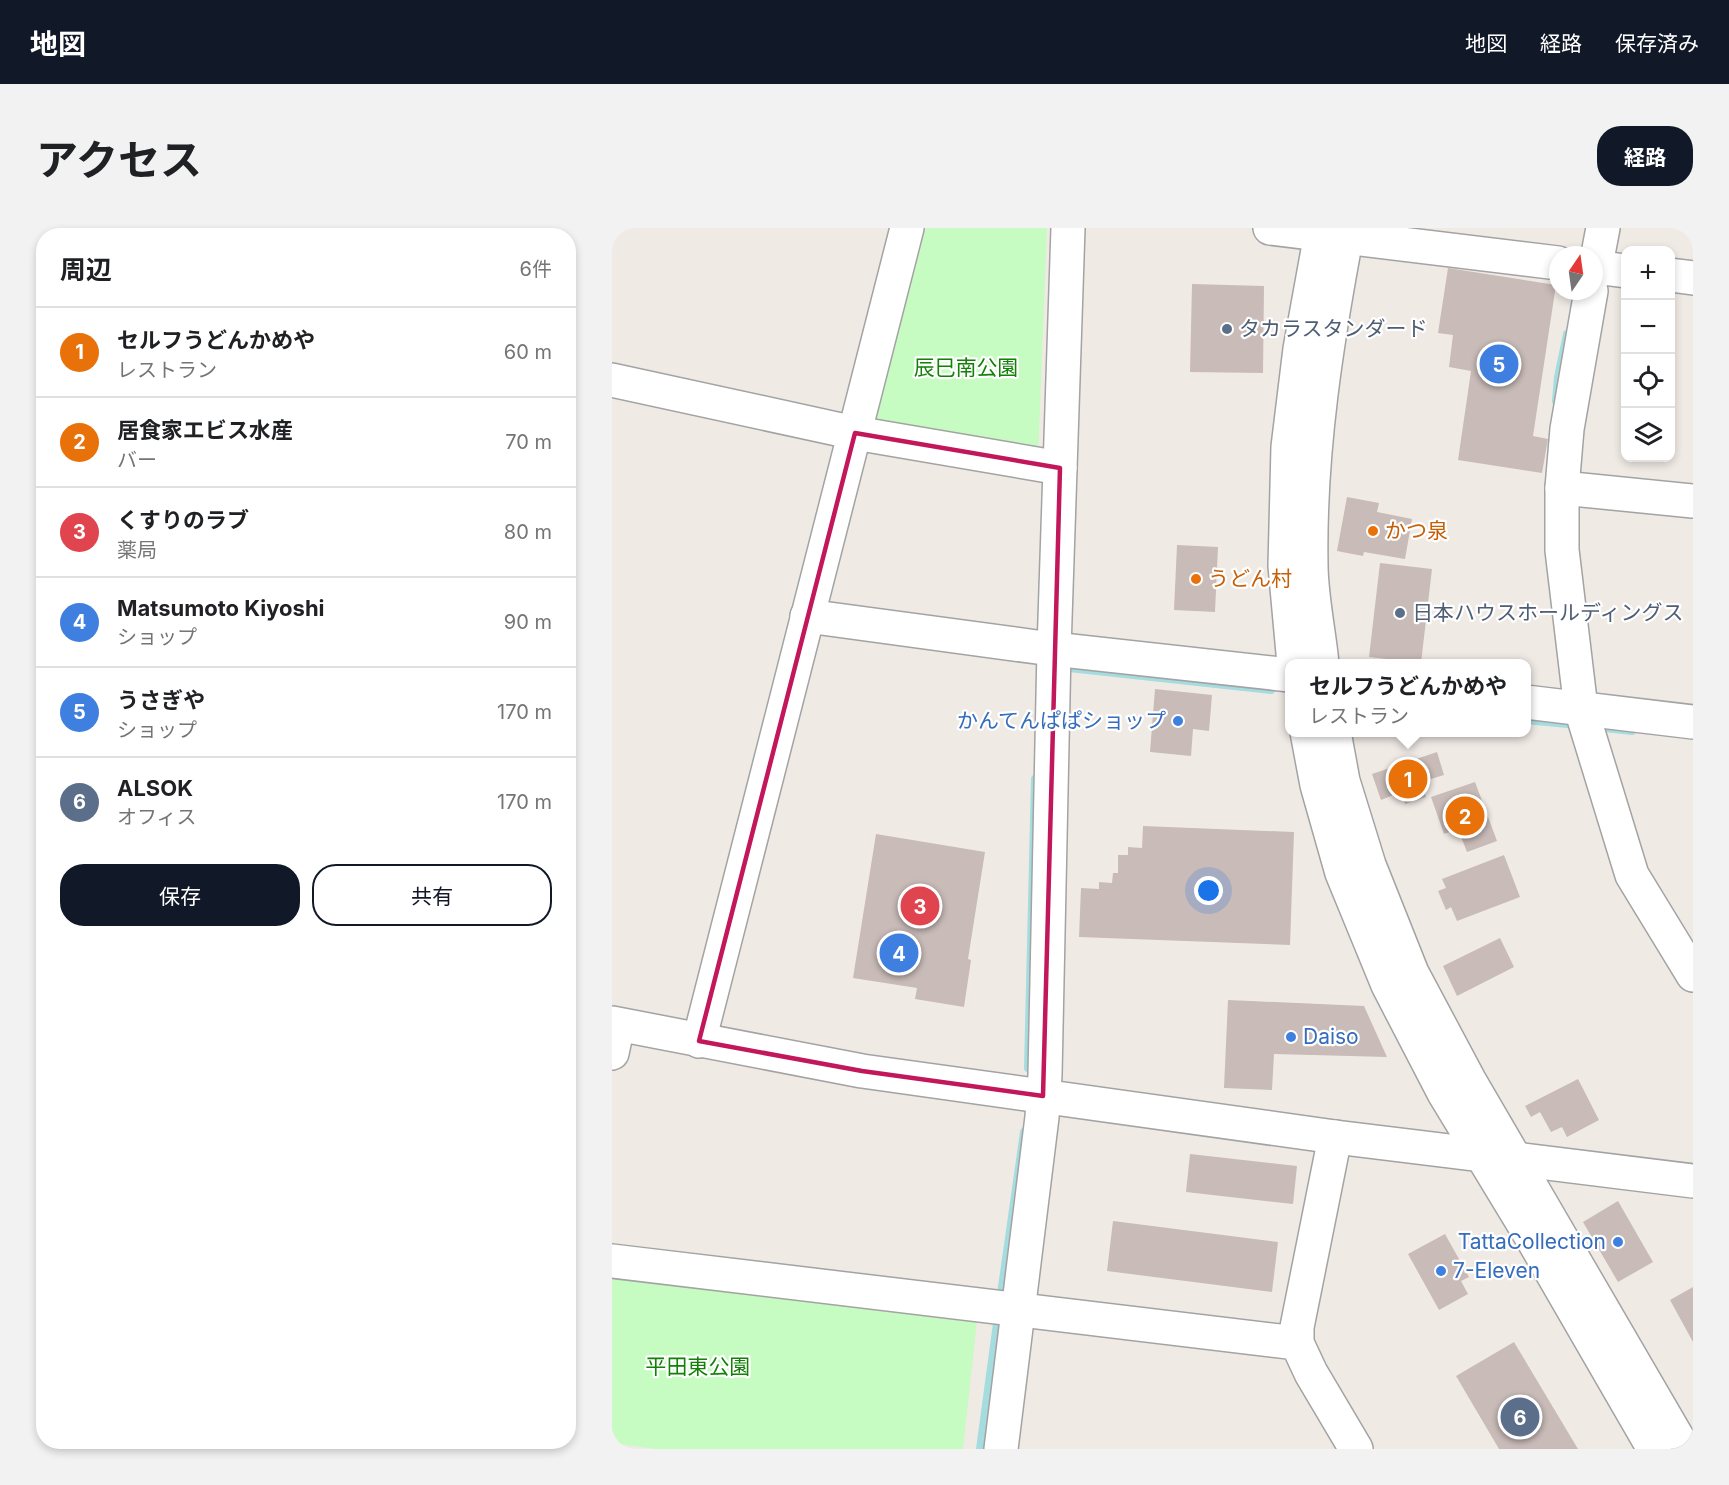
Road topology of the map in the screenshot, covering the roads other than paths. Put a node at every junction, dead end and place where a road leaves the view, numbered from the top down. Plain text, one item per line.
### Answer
1 (907, 228) edge
2 (1068, 228) edge
3 (1270, 228) edge
4 (1603, 228) edge
5 (1334, 232) edge
6 (1602, 246) edge
7 (1549, 262) edge
8 (1675, 276) edge
9 (1693, 278) edge
10 (1594, 300) edge
11 (612, 380) edge
12 (855, 433) junction
13 (1049, 466) junction
14 (1562, 488) junction
15 (1693, 501) edge
16 (807, 616) junction
17 (1048, 655) junction
18 (1294, 659) edge
19 (1323, 659) edge
20 (1285, 675) edge
21 (1531, 703) edge
22 (1578, 715) junction
23 (1693, 722) edge
24 (1308, 737) edge
25 (1335, 737) edge
26 (1684, 946) edge
27 (1693, 975) edge
28 (614, 1034) edge
29 (699, 1041) junction
30 (1043, 1096) junction
31 (1335, 1137) junction
32 (1498, 1158) junction
33 (1693, 1181) edge
34 (612, 1261) edge
35 (1005, 1308) junction
36 (1297, 1343) junction
37 (1001, 1449) edge
38 (1356, 1449) edge
39 (1654, 1449) edge
40 (1684, 1449) edge

1 - 12 street
2 - 13 street
3 - 5 street
4 - 6 street
5 - 7 street
5 - 18 street
5 - 19 street
8 - 9 street
10 - 14 street
11 - 12 street
12 - 13 street
12 - 16 street
13 - 17 street
14 - 15 street
14 - 22 street
16 - 17 street
16 - 29 street
17 - 20 street
17 - 30 street
21 - 22 street
22 - 23 street
22 - 26 street
24 - 32 street
25 - 32 street
26 - 27 street
28 - 29 street
29 - 30 street
30 - 31 street
30 - 35 street
31 - 32 street
31 - 36 street
32 - 33 street
32 - 39 street
32 - 40 street
34 - 35 street
35 - 36 street
35 - 37 street
36 - 38 street

